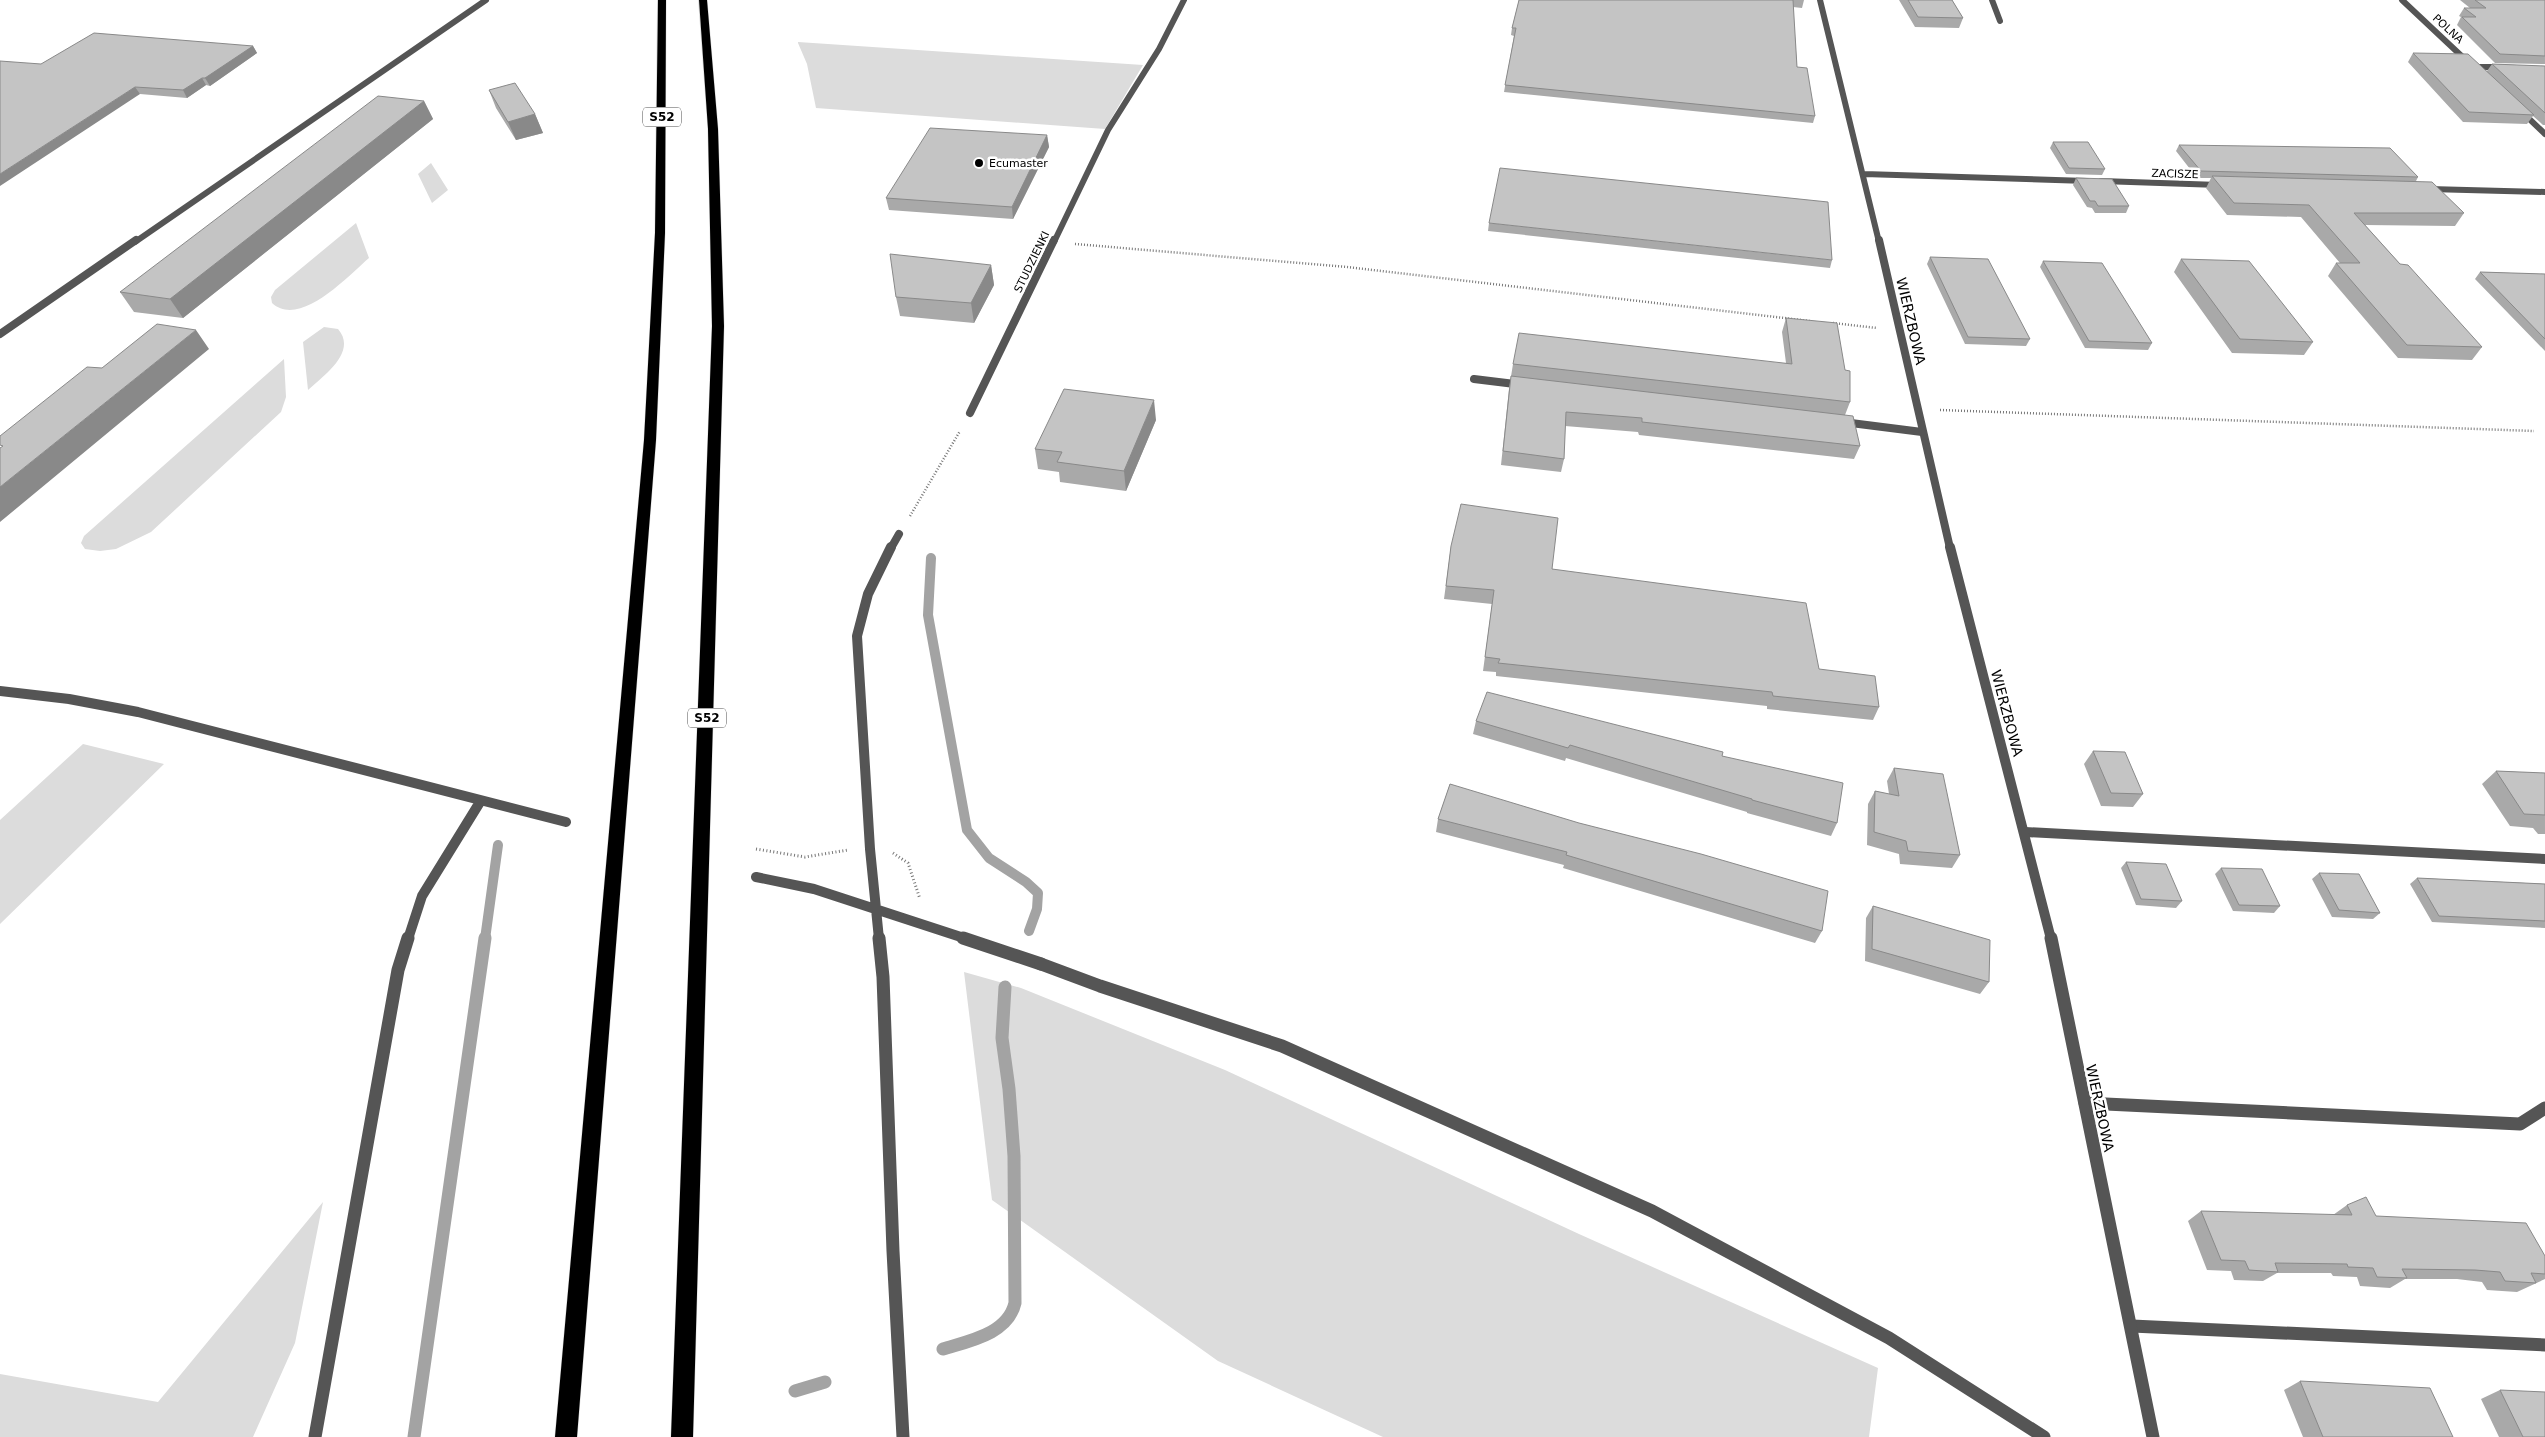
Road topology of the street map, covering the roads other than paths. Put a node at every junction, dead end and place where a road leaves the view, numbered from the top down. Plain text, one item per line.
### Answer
1 (486, 0) edge
2 (662, 0) edge
3 (703, 0) edge
4 (1184, 0) edge
5 (1820, 0) edge
6 (1992, 0) edge
7 (2402, 0) edge
8 (2000, 21) dead end
9 (2473, 67) junction
10 (2509, 68) edge
11 (2480, 73) edge
12 (2516, 106) edge
13 (2545, 134) edge
14 (1864, 174) junction
15 (2223, 185) edge
16 (2417, 189) edge
17 (2545, 192) edge
18 (0, 334) edge
19 (1474, 379) dead end
20 (1533, 386) edge
21 (970, 413) road end
22 (1834, 421) edge
23 (1922, 432) junction
24 (899, 534) road end
25 (0, 691) edge
26 (480, 802) junction
27 (566, 822) dead end
28 (2025, 832) junction
29 (2545, 859) edge
30 (756, 876) dead end
31 (877, 908) junction
32 (2085, 1102) junction
33 (2545, 1108) edge
34 (2132, 1326) junction
35 (2545, 1345) edge
36 (314, 1437) edge
37 (566, 1437) edge
38 (682, 1437) edge
39 (903, 1437) edge
40 (2044, 1437) edge
41 (2153, 1437) edge

1 - 18 street
2 - 37 highway, S52
3 - 38 highway, S52
4 - 21 street, STUDZIENKI
5 - 14 street, WIERZBOWA
6 - 8 street
7 - 9 street, POLNA
9 - 10 street
9 - 11 street, POLNA
12 - 13 street
14 - 15 street, ZACISZE
14 - 23 street, WIERZBOWA
16 - 17 street
19 - 20 street
22 - 23 street
23 - 28 street, WIERZBOWA
24 - 31 street
25 - 26 street
26 - 27 street
26 - 36 street
28 - 29 street
28 - 32 street, WIERZBOWA
30 - 31 street
31 - 39 street
31 - 40 street
32 - 33 street
32 - 34 street, WIERZBOWA
34 - 35 street
34 - 41 street, WIERZBOWA

